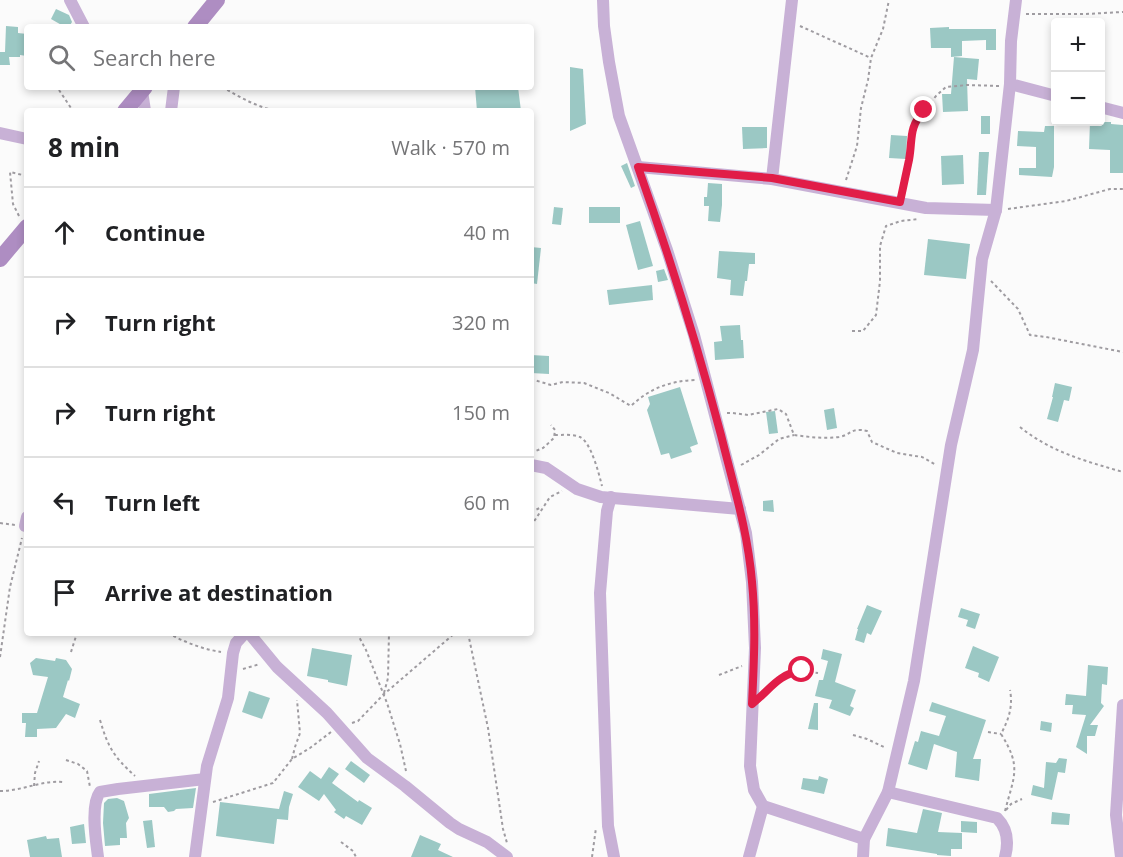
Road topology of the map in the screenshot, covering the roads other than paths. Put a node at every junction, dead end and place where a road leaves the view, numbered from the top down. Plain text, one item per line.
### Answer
1 (70, 0) edge
2 (217, 0) edge
3 (603, 0) edge
4 (792, 0) edge
5 (1016, 0) edge
6 (82, 24) edge
7 (197, 24) edge
8 (1010, 84) junction
9 (141, 90) edge
10 (142, 90) edge
11 (174, 90) edge
12 (1051, 95) edge
13 (127, 108) edge
14 (145, 108) edge
15 (171, 108) edge
16 (1105, 108) edge
17 (1123, 113) edge
18 (0, 133) edge
19 (24, 138) edge
20 (638, 167) junction
21 (772, 178) junction
22 (996, 210) junction
23 (24, 231) edge
24 (0, 259) edge
25 (534, 466) edge
26 (609, 497) junction
27 (740, 509) junction
28 (244, 636) edge
29 (250, 636) edge
30 (1123, 705) edge
31 (205, 779) junction
32 (888, 792) junction
33 (763, 806) junction
34 (864, 839) junction
35 (507, 852) edge
36 (98, 857) edge
37 (195, 857) edge
38 (613, 857) edge
39 (749, 857) edge
40 (863, 857) edge
41 (1005, 857) edge
42 (1121, 857) edge

1 - 6 street
2 - 7 street
3 - 20 street
4 - 21 street
5 - 8 street
8 - 12 street
8 - 22 street
9 - 13 street
10 - 14 street
11 - 15 street
16 - 17 street
18 - 19 street
20 - 21 street
20 - 27 street
21 - 22 street
22 - 32 street
23 - 24 street
25 - 26 street
26 - 27 street
26 - 38 street
27 - 33 street
28 - 31 street
29 - 35 street
30 - 42 street
31 - 36 street
31 - 37 street
32 - 34 street
32 - 41 street
33 - 34 street
33 - 39 street
34 - 40 street

